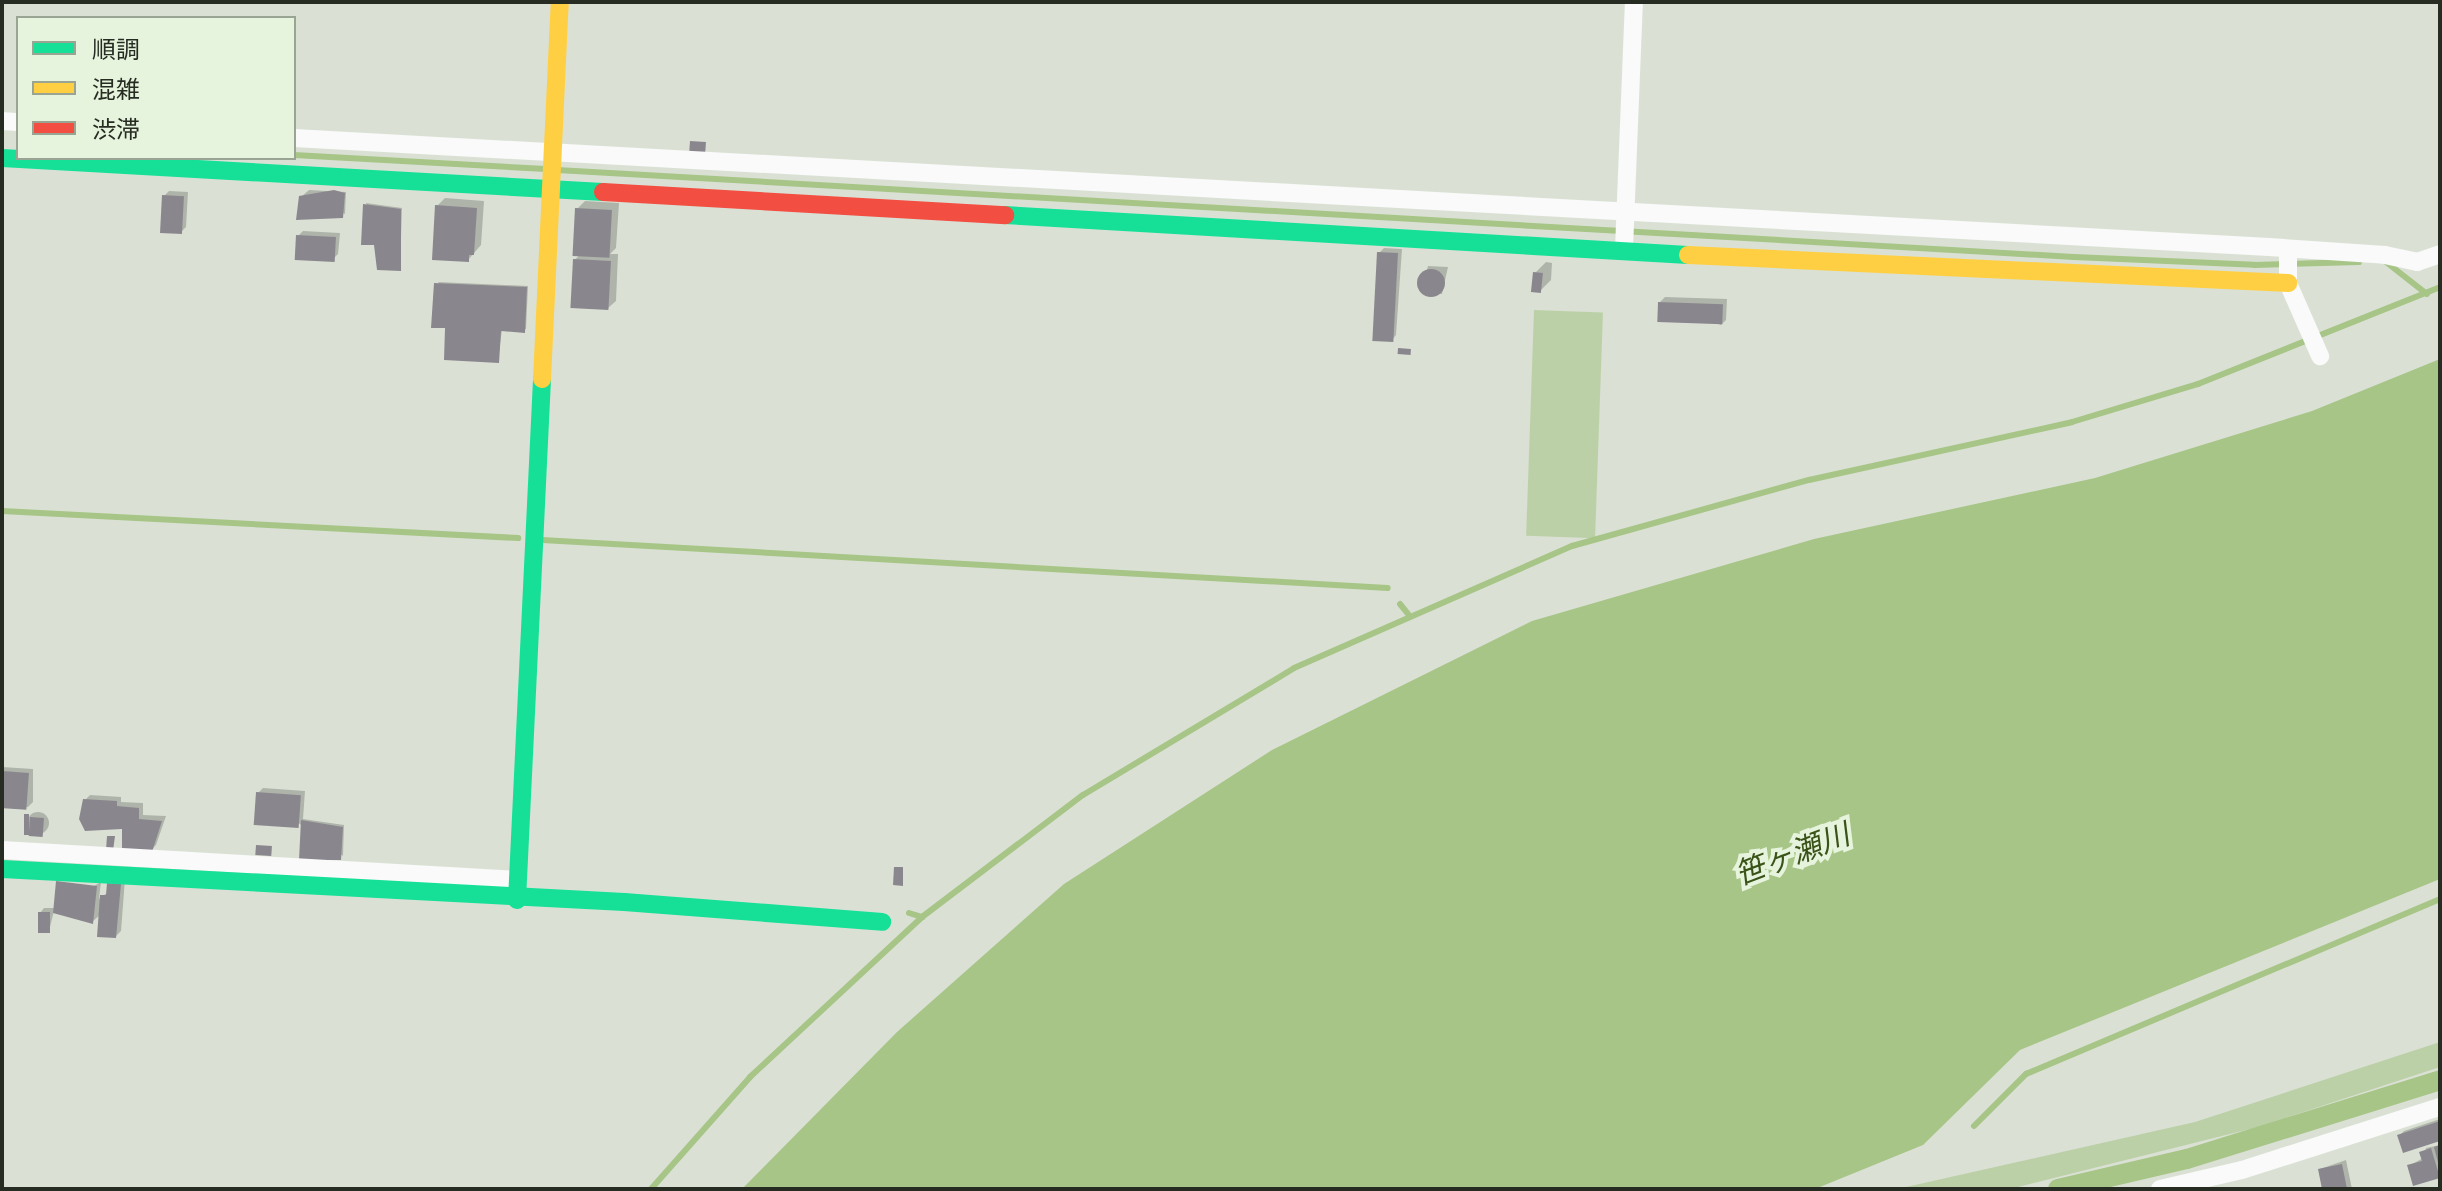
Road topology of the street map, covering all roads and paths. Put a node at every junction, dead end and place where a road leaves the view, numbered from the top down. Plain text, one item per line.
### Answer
1 (560, 2) edge
2 (1634, 2) edge
3 (296, 138) edge
4 (69, 160) edge
5 (202, 164) edge
6 (552, 170) junction
7 (1624, 231) junction
8 (2440, 254) edge
9 (2288, 264) junction
10 (2319, 353) dead end
11 (2, 850) edge
12 (2, 869) edge
13 (289, 875) junction
14 (517, 889) junction
15 (882, 922) dead end
16 (2440, 1107) edge
17 (2160, 1189) edge

1 - 6 street
2 - 7 street
3 - 6 street
4 - 5 street
5 - 6 street
6 - 7 street
6 - 7 street
6 - 14 street
7 - 9 street
7 - 9 street
8 - 9 street
9 - 10 street
11 - 13 street
12 - 13 street
13 - 14 street
14 - 15 street
16 - 17 street

